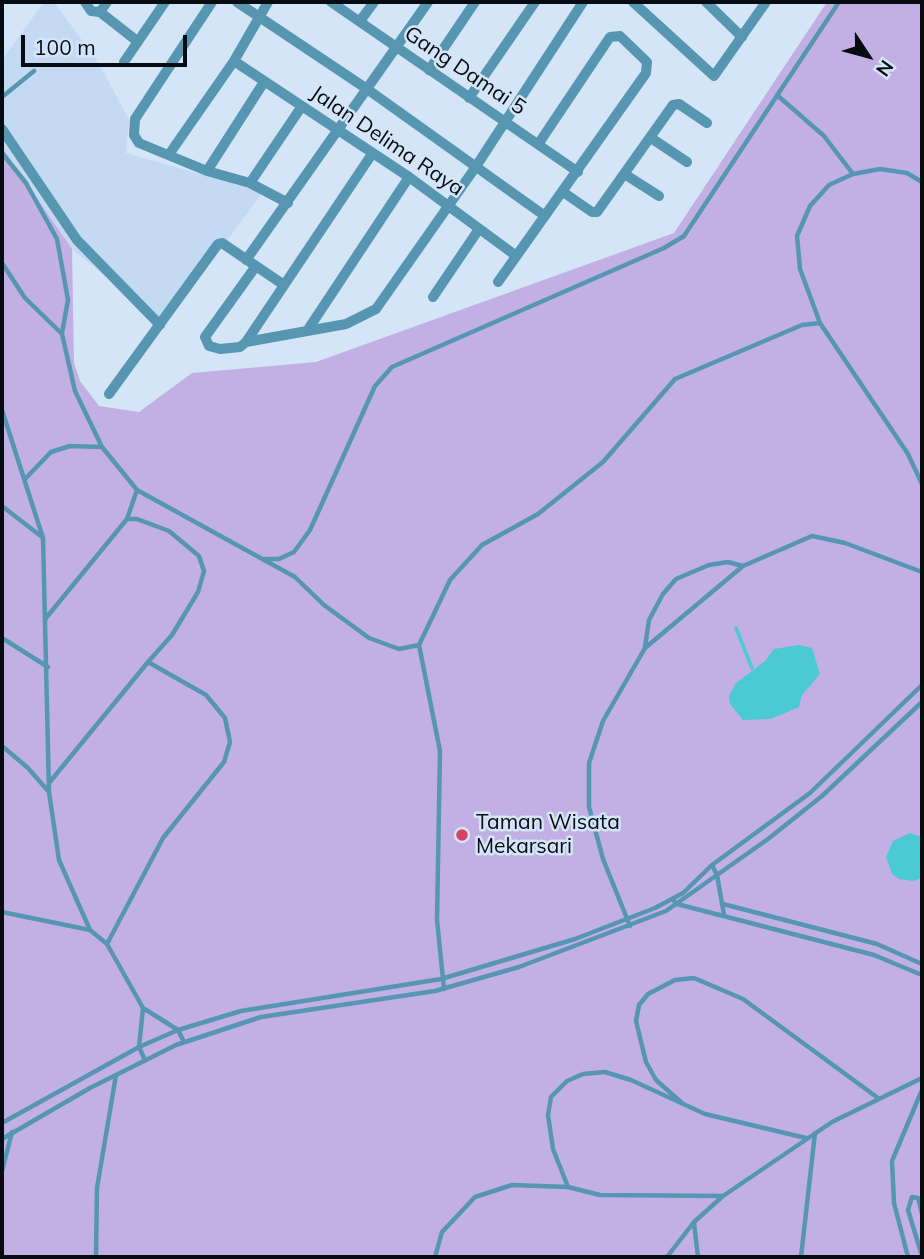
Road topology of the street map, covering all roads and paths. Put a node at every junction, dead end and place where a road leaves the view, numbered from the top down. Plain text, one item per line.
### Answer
1 (85, 2) edge
2 (107, 2) edge
3 (164, 2) edge
4 (212, 2) edge
5 (237, 2) edge
6 (268, 2) edge
7 (331, 2) edge
8 (374, 2) edge
9 (428, 2) edge
10 (475, 2) edge
11 (535, 2) edge
12 (583, 2) edge
13 (633, 2) edge
14 (706, 2) edge
15 (766, 2) edge
16 (839, 2) edge
17 (100, 12) junction
18 (258, 17) junction
19 (360, 21) junction
20 (742, 37) junction
21 (137, 41) junction
22 (397, 48) junction
23 (234, 61) junction
24 (124, 62) dead end
25 (429, 70) junction
26 (34, 71) dead end
27 (264, 82) junction
28 (367, 89) junction
29 (777, 95) junction
30 (2, 97) edge
31 (469, 98) junction
32 (302, 106) junction
33 (505, 121) junction
34 (707, 123) dead end
35 (2, 129) edge
36 (339, 131) junction
37 (651, 138) junction
38 (539, 143) junction
39 (2, 153) edge
40 (170, 153) junction
41 (372, 154) junction
42 (687, 162) dead end
43 (475, 168) junction
44 (207, 171) junction
45 (578, 172) junction
46 (853, 174) junction
47 (626, 175) junction
48 (409, 177) junction
49 (922, 182) edge
50 (250, 183) junction
51 (563, 192) junction
52 (659, 196) dead end
53 (288, 203) junction
54 (447, 205) junction
55 (545, 216) junction
56 (479, 229) junction
57 (515, 255) junction
58 (246, 260) junction
59 (2, 263) edge
60 (256, 266) junction
61 (498, 282) dead end
62 (284, 285) junction
63 (433, 297) dead end
64 (820, 323) junction
65 (160, 325) junction
66 (307, 331) junction
67 (62, 334) junction
68 (246, 342) junction
69 (109, 394) dead end
70 (2, 410) edge
71 (102, 447) junction
72 (25, 479) junction
73 (922, 484) edge
74 (136, 489) junction
75 (2, 506) edge
76 (127, 519) junction
77 (43, 538) junction
78 (264, 559) junction
79 (743, 566) junction
80 (922, 572) edge
81 (46, 618) junction
82 (2, 638) edge
83 (419, 645) junction
84 (645, 648) junction
85 (148, 662) junction
86 (48, 667) junction
87 (922, 685) edge
88 (922, 702) edge
89 (2, 747) edge
90 (49, 783) junction
91 (49, 792) junction
92 (712, 865) junction
93 (718, 875) junction
94 (672, 899) junction
95 (677, 904) junction
96 (723, 904) junction
97 (2, 912) edge
98 (724, 915) junction
99 (627, 919) junction
100 (630, 926) junction
101 (90, 930) junction
102 (107, 944) junction
103 (922, 964) edge
104 (922, 975) edge
105 (441, 979) junction
106 (444, 989) junction
107 (143, 1007) junction
108 (178, 1030) junction
109 (184, 1042) junction
110 (139, 1047) junction
111 (145, 1060) junction
112 (117, 1074) junction
113 (922, 1078) edge
114 (922, 1090) edge
115 (878, 1098) junction
116 (682, 1102) junction
117 (2, 1123) edge
118 (12, 1131) junction
119 (815, 1132) junction
120 (806, 1138) junction
121 (2, 1139) edge
122 (2, 1171) edge
123 (568, 1187) junction
124 (723, 1196) junction
125 (922, 1214) edge
126 (694, 1223) junction
127 (922, 1256) edge
128 (96, 1257) edge
129 (435, 1257) edge
130 (667, 1257) edge
131 (698, 1257) edge
132 (801, 1257) edge
133 (908, 1257) edge

1 - 17 street
2 - 17 street
3 - 21 street
4 - 40 street
5 - 18 street
6 - 18 street
7 - 19 street, Gang Damai 5
8 - 19 street
9 - 22 street
10 - 25 street
11 - 31 street
12 - 33 street
13 - 20 street
14 - 20 street
15 - 20 street
16 - 29 lane
17 - 21 street
18 - 23 street
18 - 28 street
19 - 22 street, Gang Damai 5
21 - 24 street
22 - 25 street, Gang Damai 5
22 - 28 street
23 - 27 street, Jalan Delima Raya
23 - 40 street
25 - 31 street, Gang Damai 5
26 - 30 lane
27 - 32 street, Jalan Delima Raya
27 - 44 street
28 - 36 street
28 - 43 street
29 - 46 lane
29 - 78 lane
31 - 33 street, Gang Damai 5
32 - 36 street, Jalan Delima Raya
32 - 50 street
33 - 38 street, Gang Damai 5
33 - 43 street
34 - 37 street
35 - 65 street
36 - 41 street, Jalan Delima Raya
36 - 53 street
37 - 42 street
37 - 47 street
38 - 45 street, Gang Damai 5
38 - 45 street
39 - 67 lane
40 - 44 street
41 - 48 street, Jalan Delima Raya
41 - 62 street
43 - 54 street
43 - 55 street
44 - 50 street
45 - 51 street
46 - 49 lane
46 - 64 lane
47 - 51 street
47 - 52 street
48 - 54 street, Jalan Delima Raya
48 - 66 street
50 - 53 street
51 - 55 street
53 - 58 street
54 - 56 street, Jalan Delima Raya
54 - 66 street
55 - 57 street
56 - 57 street, Jalan Delima Raya
56 - 63 street
57 - 61 street
58 - 60 street
58 - 65 street
59 - 67 lane
60 - 62 street
60 - 68 street
62 - 68 street
64 - 73 lane
64 - 83 lane
65 - 69 street
66 - 68 street
67 - 71 lane
70 - 72 lane
71 - 72 lane
71 - 74 lane
72 - 77 lane
74 - 76 lane
74 - 78 lane
75 - 77 lane
76 - 81 lane
76 - 85 lane
77 - 81 lane
78 - 83 lane
79 - 80 lane
79 - 84 lane
79 - 84 lane
81 - 86 lane
82 - 86 lane
83 - 105 lane
84 - 99 lane
85 - 90 lane
85 - 102 lane
86 - 90 lane
87 - 92 lane
88 - 93 lane
89 - 91 lane
90 - 91 lane
91 - 101 lane
92 - 93 lane
92 - 94 lane
93 - 95 lane
93 - 96 lane
94 - 95 lane
94 - 99 lane
95 - 98 lane
95 - 100 lane
96 - 98 lane
96 - 103 lane
97 - 101 lane
98 - 104 lane
99 - 100 lane
99 - 105 lane
100 - 106 lane
101 - 102 lane
102 - 107 lane
105 - 106 lane
105 - 108 lane
106 - 109 lane
107 - 108 lane
107 - 110 lane
108 - 109 lane
108 - 110 lane
109 - 111 lane
110 - 111 lane
110 - 117 lane
111 - 112 lane
112 - 118 lane
112 - 128 lane
113 - 115 lane
114 - 133 lane
115 - 116 lane
115 - 119 lane
116 - 120 lane
116 - 123 lane
118 - 121 lane
118 - 122 lane
119 - 120 lane
119 - 132 lane
120 - 124 lane
123 - 124 lane
123 - 129 lane
124 - 126 lane
125 - 127 lane
126 - 130 lane
126 - 131 lane

